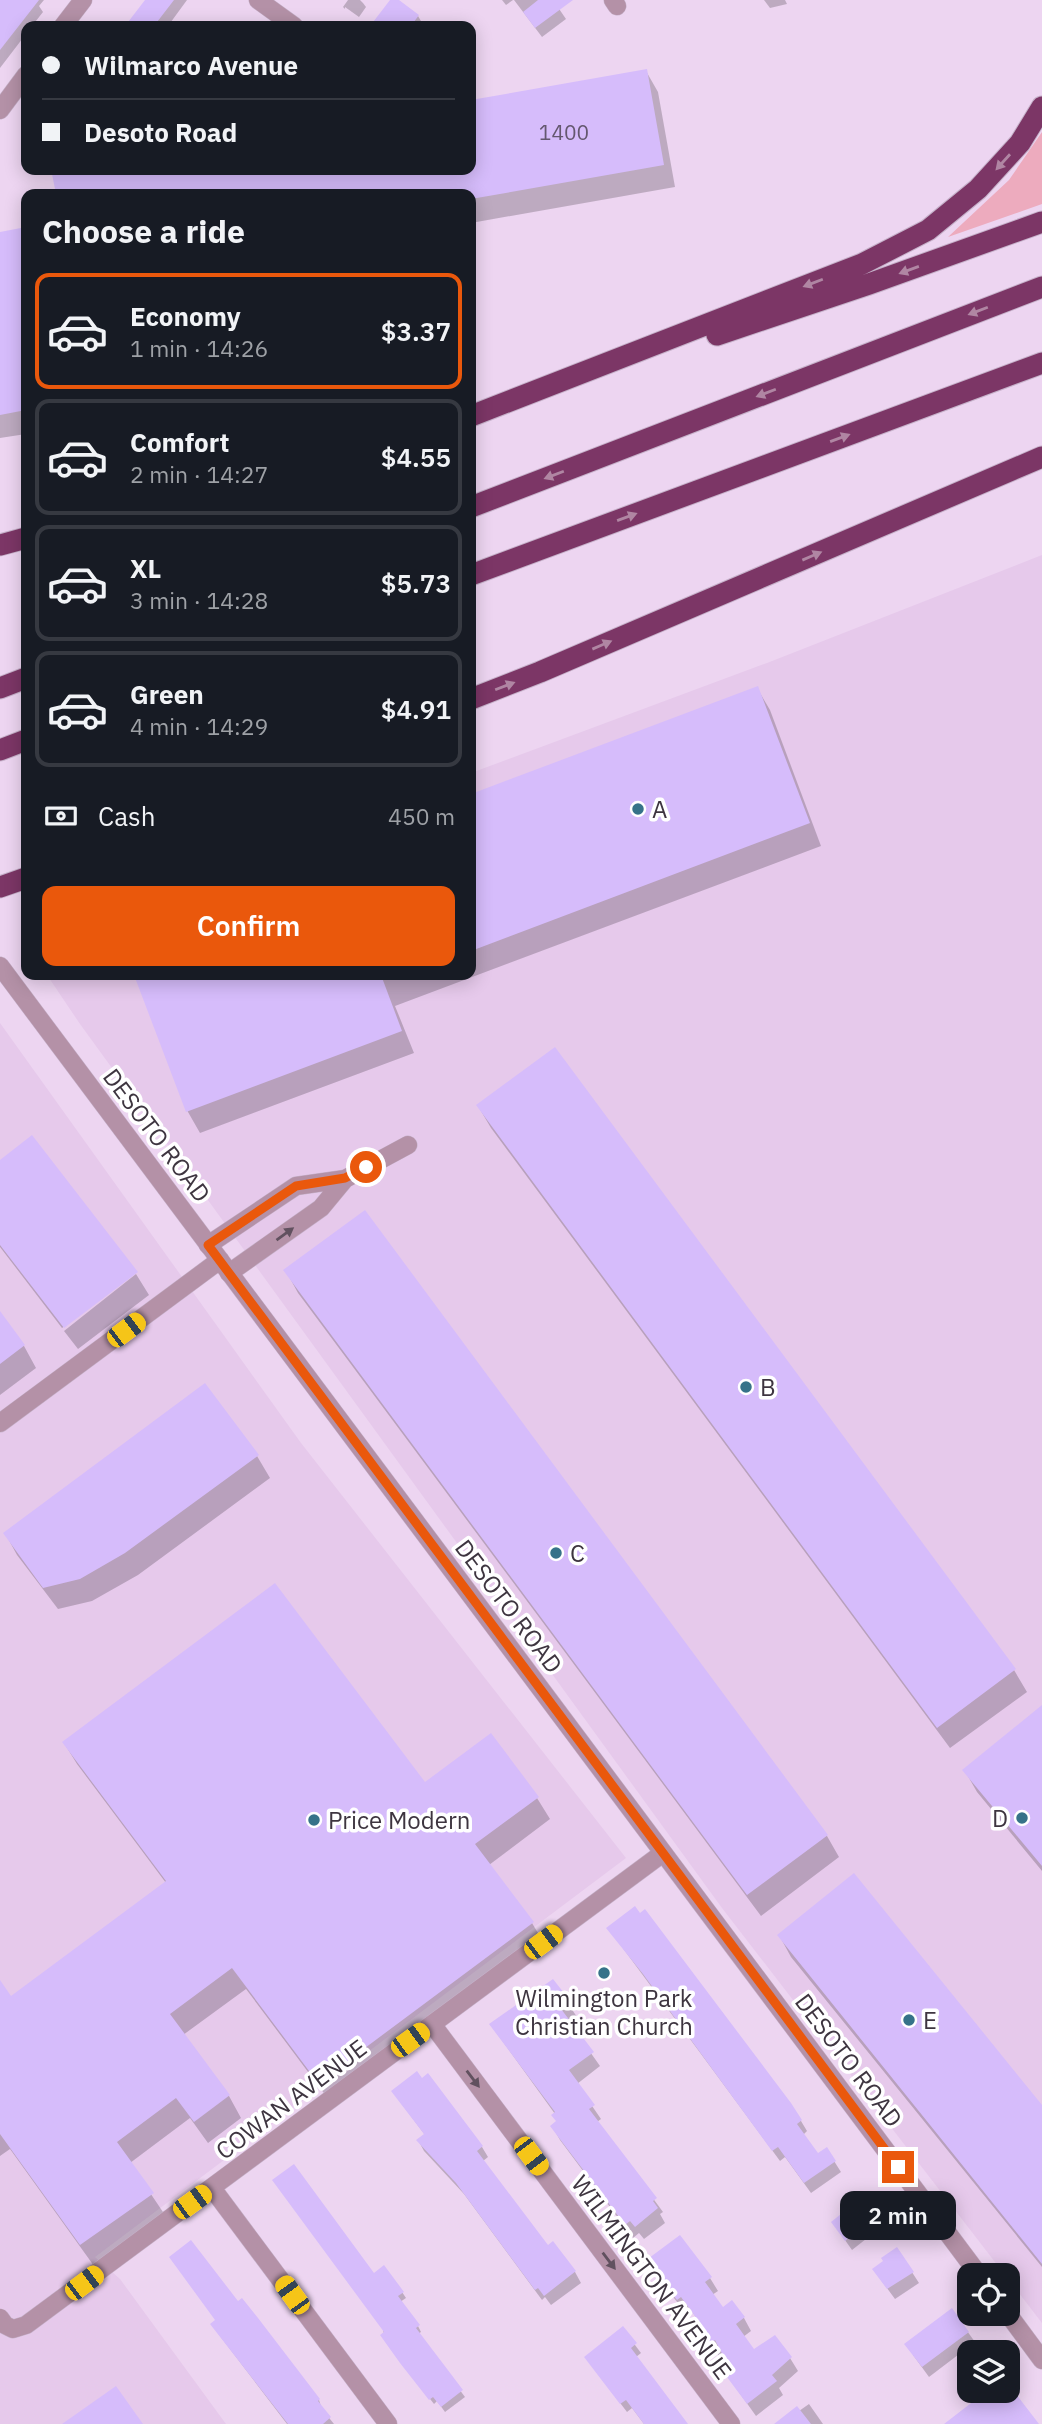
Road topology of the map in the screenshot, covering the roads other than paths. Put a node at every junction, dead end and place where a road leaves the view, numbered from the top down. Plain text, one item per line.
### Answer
1 (83, 0) edge
2 (258, 0) edge
3 (67, 21) edge
4 (287, 21) edge
5 (21, 82) edge
6 (1042, 107) edge
7 (0, 110) edge
8 (1042, 222) edge
9 (1042, 287) edge
10 (1042, 363) edge
11 (476, 414) edge
12 (476, 414) edge
13 (1042, 458) edge
14 (476, 505) edge
15 (21, 539) edge
16 (0, 545) edge
17 (476, 573) edge
18 (21, 680) edge
19 (0, 688) edge
20 (476, 697) edge
21 (21, 742) edge
22 (0, 750) edge
23 (21, 879) edge
24 (1, 886) edge
25 (0, 967) edge
26 (408, 1144) dead end
27 (345, 1178) junction
28 (208, 1245) junction
29 (224, 1267) junction
30 (0, 1423) edge
31 (663, 1853) junction
32 (432, 2024) junction
33 (212, 2188) junction
34 (970, 2263) edge
35 (7, 2323) edge
36 (1017, 2326) edge
37 (1042, 2360) edge
38 (388, 2424) edge
39 (731, 2424) edge

1 - 3 street
2 - 4 street
5 - 7 street
6 -> 11 highway
8 -> 12 highway
9 -> 14 highway
17 -> 10 highway
20 -> 13 highway
15 - 16 highway
18 - 19 highway
21 - 22 highway
23 - 24 highway
25 - 28 street, DESOTO ROAD
26 - 27 street
27 - 28 street
29 -> 27 street
28 - 29 street, DESOTO ROAD
29 - 30 street
29 - 31 street, DESOTO ROAD
31 - 32 street, COWAN AVENUE
31 - 34 street, DESOTO ROAD
32 - 33 street, COWAN AVENUE
32 -> 39 street, WILMINGTON AVENUE
33 - 35 street, COWAN AVENUE
33 - 38 street
36 - 37 street

